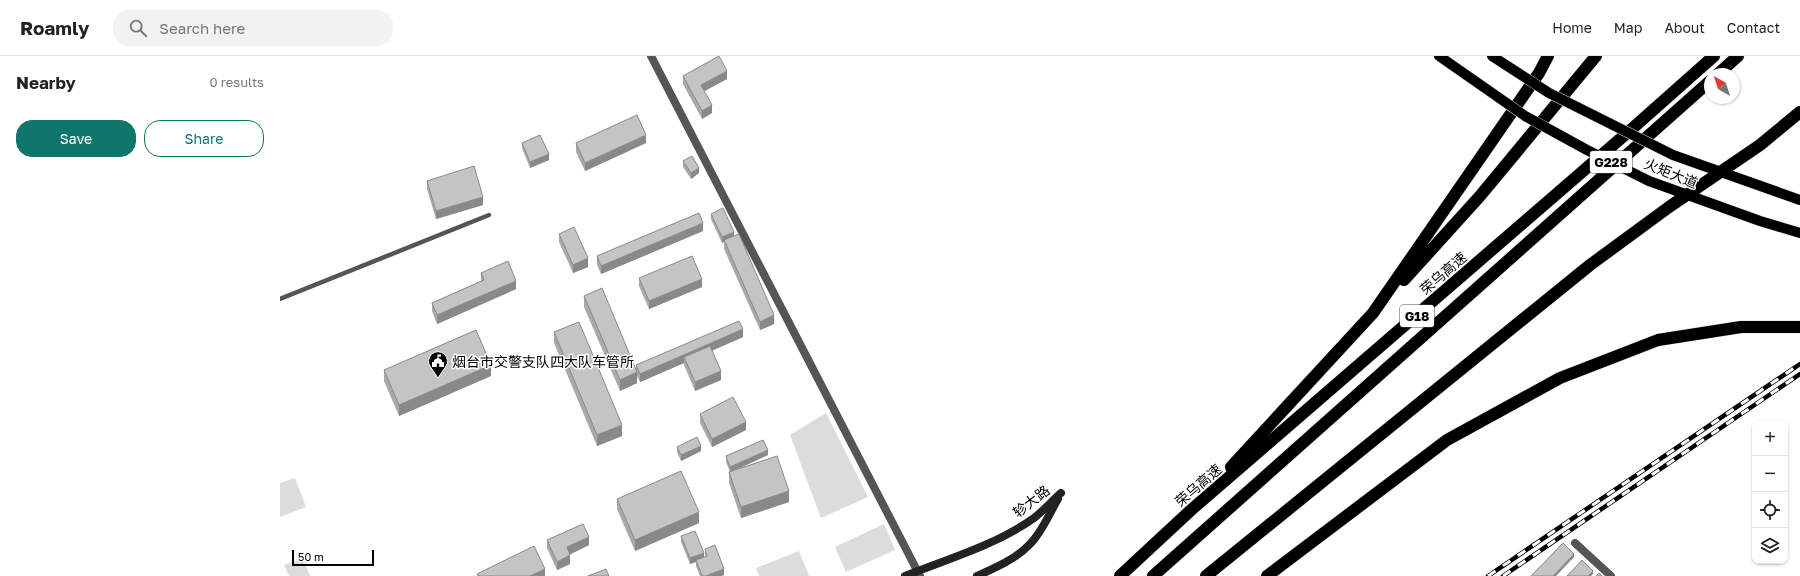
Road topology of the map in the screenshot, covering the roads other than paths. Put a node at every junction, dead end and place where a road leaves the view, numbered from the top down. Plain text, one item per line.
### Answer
1 (652, 56) edge
2 (1439, 56) edge
3 (1492, 56) edge
4 (1548, 56) edge
5 (1596, 56) edge
6 (1714, 56) edge
7 (1738, 56) edge
8 (1725, 68) edge
9 (1704, 86) edge
10 (1800, 112) edge
11 (1800, 200) edge
12 (489, 215) dead end
13 (1800, 233) edge
14 (280, 298) edge
15 (1374, 313) junction
16 (1800, 327) edge
17 (1191, 510) junction
18 (1575, 543) dead end
19 (918, 574) edge
20 (905, 576) edge
21 (977, 576) edge
22 (1120, 576) edge
23 (1153, 576) edge
24 (1206, 576) edge
25 (1267, 576) edge
26 (1611, 576) edge

1 - 19 street
2 - 13 main road, 火矩大道 / G228, bridge
3 - 11 main road, 火矩大道 / G228, bridge
4 - 15 highway
5 - 15 highway
6 - 17 highway, 荣乌高速 / G18
7 - 8 highway
9 - 23 highway, G18
10 - 24 highway, bridge
12 - 14 lane
15 - 17 highway
16 - 25 highway
17 - 22 highway, 荣乌高速 / G18
18 - 26 street
19 - 20 main road, 轸大路
19 - 21 main road, 轸大路

